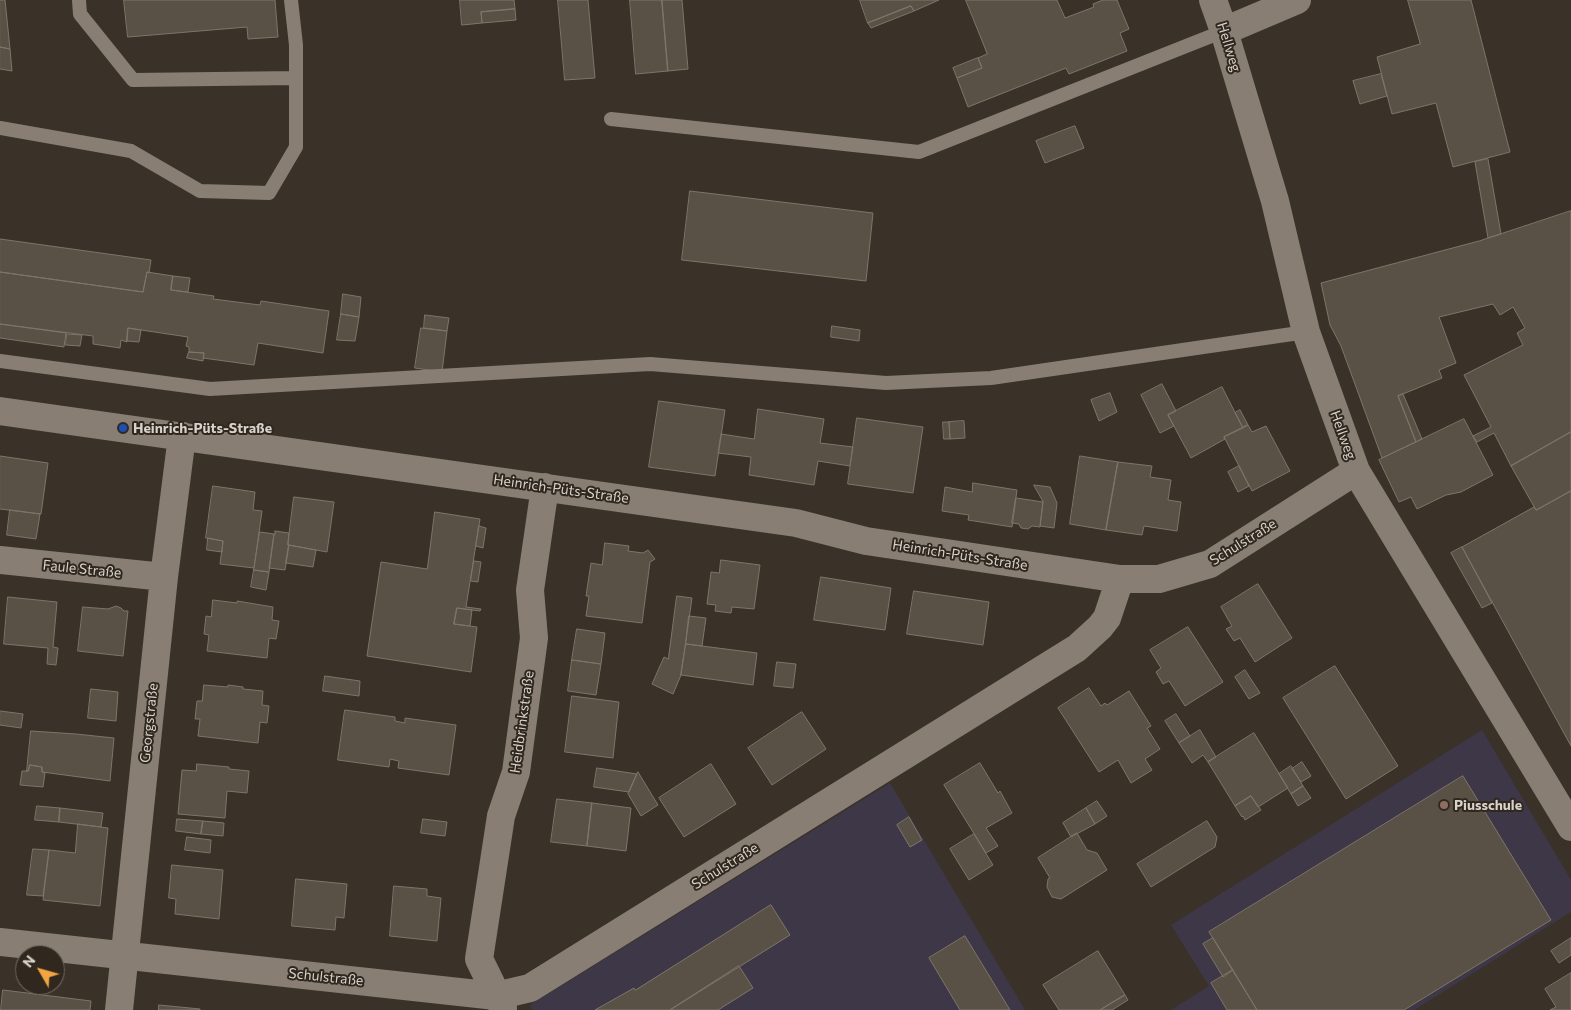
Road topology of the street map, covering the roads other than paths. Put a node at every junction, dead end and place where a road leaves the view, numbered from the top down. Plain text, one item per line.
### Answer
1 (79, 0) edge
2 (291, 0) edge
3 (1213, 0) edge
4 (1297, 0) edge
5 (1224, 30) junction
6 (296, 78) junction
7 (611, 119) dead end
8 (0, 128) edge
9 (1306, 332) junction
10 (0, 361) edge
11 (0, 412) edge
12 (182, 436) junction
13 (1356, 471) junction
14 (545, 487) junction
15 (0, 560) edge
16 (164, 577) junction
17 (1120, 579) junction
18 (1571, 826) edge
19 (0, 942) edge
20 (126, 955) junction
21 (500, 1003) edge
22 (119, 1010) edge

1 - 6 lane
2 - 6 lane
3 - 5 street, Hellweg
4 - 5 street
5 - 7 lane
5 - 9 street, Hellweg
6 - 8 lane
9 - 10 lane
9 - 13 street, Hellweg
11 - 12 street, Heinrich-Püts-Straße
12 - 14 street, Heinrich-Püts-Straße
12 - 16 street, Georgstraße
13 - 17 street, Schulstraße
13 - 18 street, Hellweg
14 - 17 street, Heinrich-Püts-Straße
14 - 21 street, Heidbrinkstraße
15 - 16 street, Faule Straße
16 - 20 street, Georgstraße
17 - 21 street, Schulstraße
19 - 20 street, Schulstraße
20 - 21 street, Schulstraße
20 - 22 street, Georgstraße

